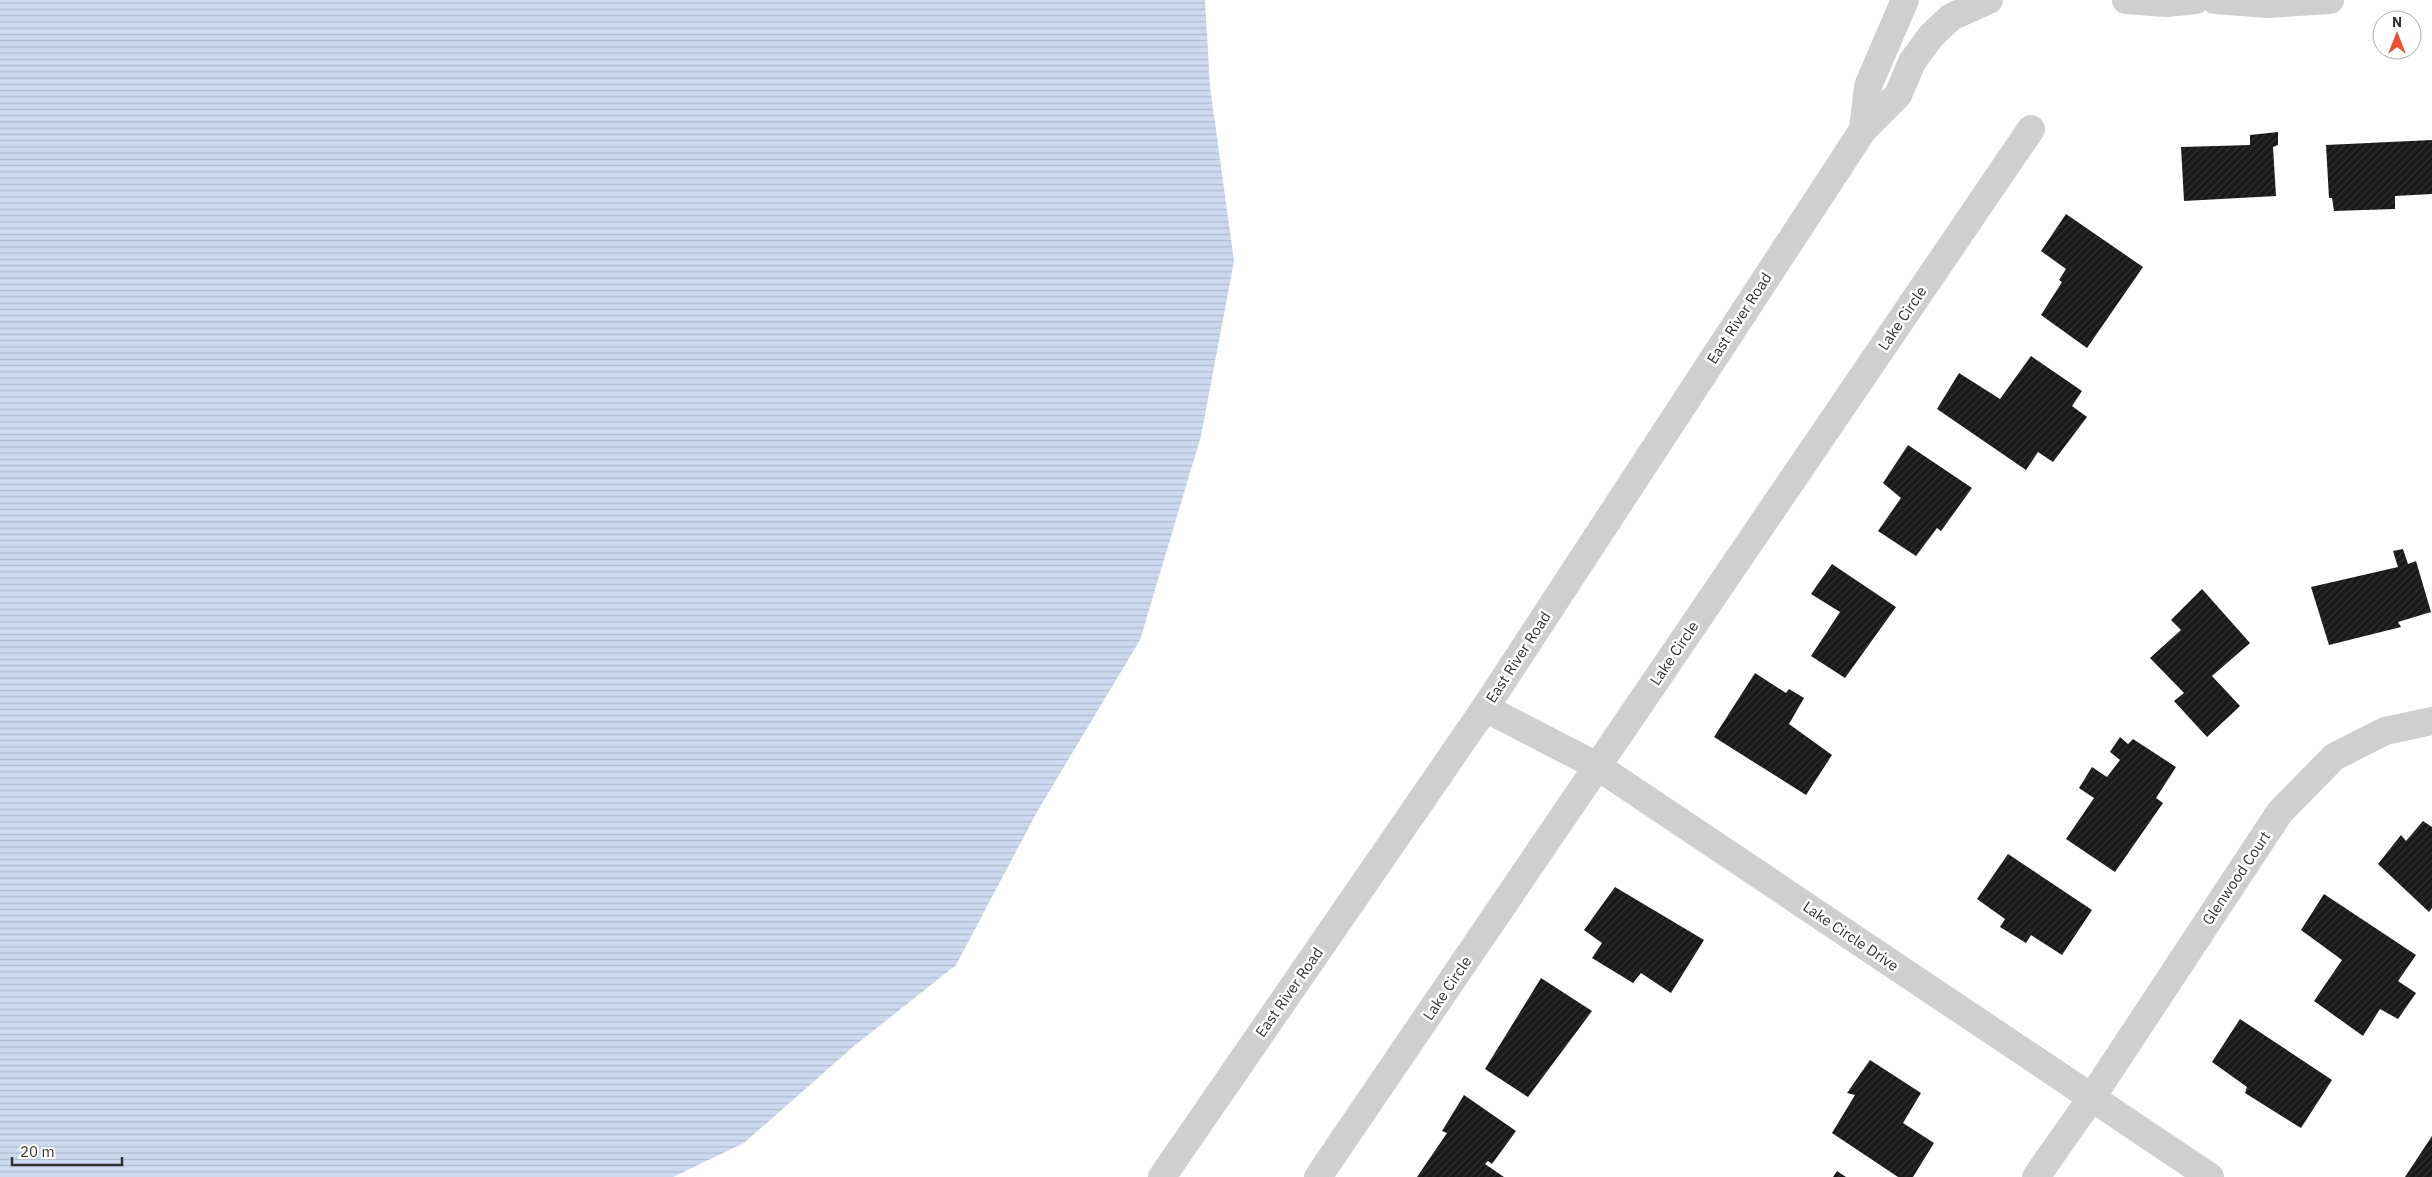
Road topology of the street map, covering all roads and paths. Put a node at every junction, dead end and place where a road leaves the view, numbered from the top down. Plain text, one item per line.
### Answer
1 (1905, 0) edge
2 (1989, 0) edge
3 (2126, 0) edge
4 (2196, 0) edge
5 (2215, 0) edge
6 (2330, 0) edge
7 (2031, 129) dead end
8 (1863, 130) junction
9 (1485, 708) junction
10 (2432, 721) edge
11 (1597, 766) junction
12 (2092, 1097) junction
13 (1162, 1177) edge
14 (1318, 1177) edge
15 (2036, 1177) edge
16 (2210, 1177) edge

1 - 8 street, East River Road
2 - 8 street, East River Road
3 - 4 street
5 - 6 street
7 - 11 street, Lake Circle
8 - 9 street, East River Road
9 - 11 street, Lake Circle Drive
9 - 13 street, East River Road
10 - 12 street, Glenwood Court
11 - 12 street, Lake Circle Drive
11 - 14 street, Lake Circle
12 - 15 street, Glenwood Court
12 - 16 street, Lake Circle Drive

